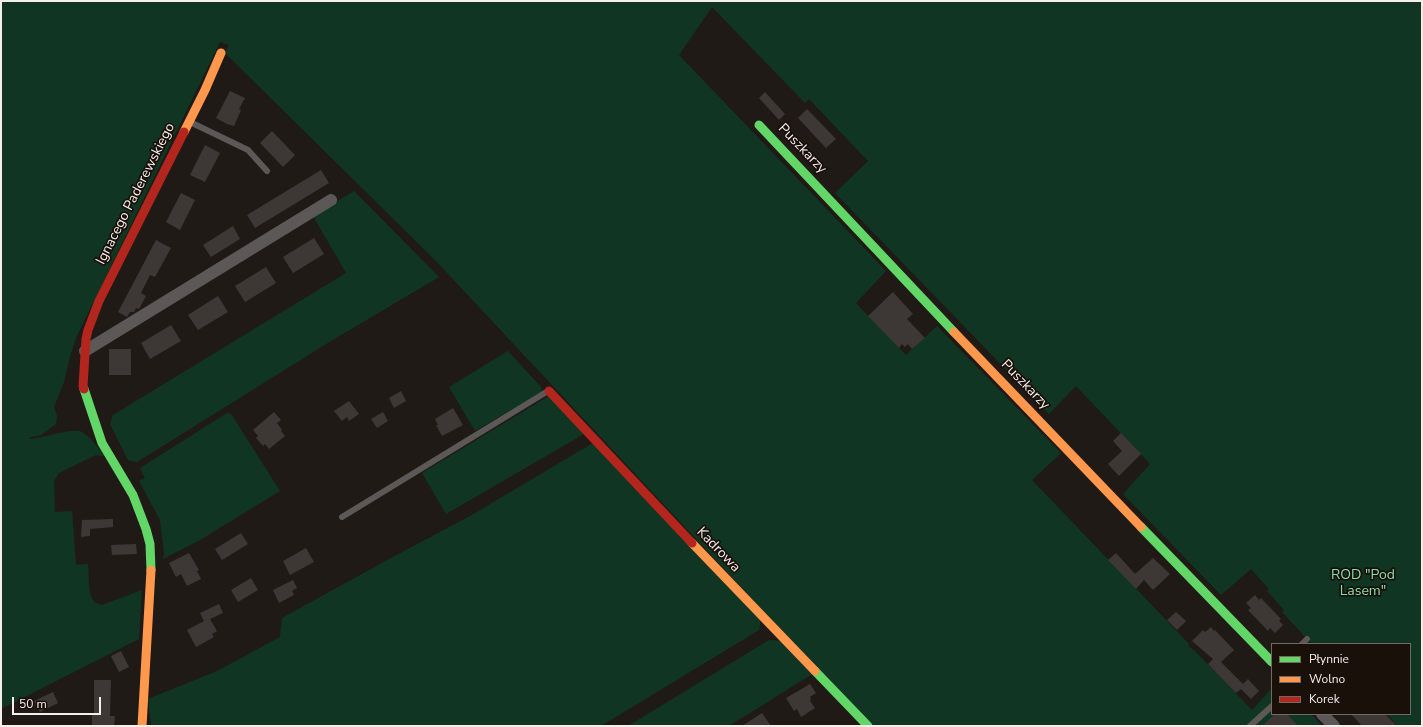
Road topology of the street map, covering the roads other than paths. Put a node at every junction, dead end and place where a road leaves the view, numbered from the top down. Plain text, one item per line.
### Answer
1 (221, 53) dead end
2 (189, 122) junction
3 (759, 125) dead end
4 (267, 171) dead end
5 (331, 200) dead end
6 (85, 351) junction
7 (549, 390) joint
8 (342, 517) dead end
9 (1307, 639) dead end
10 (1303, 643) edge
11 (1271, 661) edge
12 (1271, 707) edge
13 (1323, 715) edge
14 (142, 726) edge
15 (868, 726) edge
16 (1250, 726) edge
17 (1334, 726) edge

1 - 2 street, Ignacego Paderewskiego
2 - 4 lane
2 - 6 street, Ignacego Paderewskiego
3 - 11 street, Puszkarzy
5 - 6 street
6 - 14 street, Ignacego Paderewskiego
7 - 8 lane
7 - 15 street, Kadrowa
9 - 10 lane
12 - 16 lane
13 - 17 street

